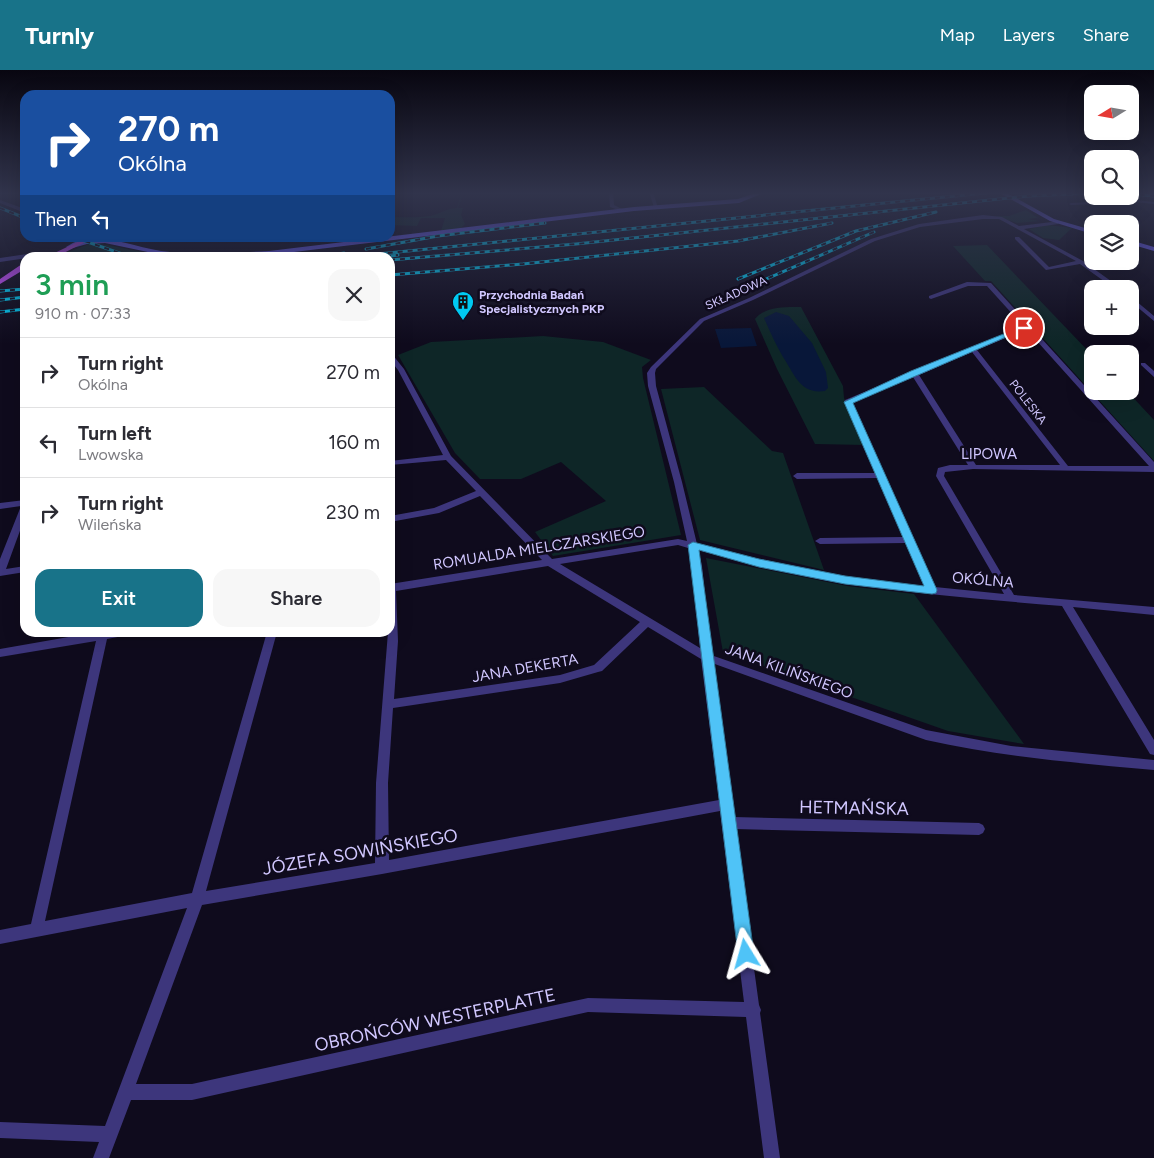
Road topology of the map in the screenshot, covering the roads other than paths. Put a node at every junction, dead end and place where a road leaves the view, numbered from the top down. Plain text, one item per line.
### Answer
1 (71, 243) edge
2 (79, 243) edge
3 (87, 243) edge
4 (124, 243) edge
5 (352, 243) edge
6 (867, 243) edge
7 (1022, 243) edge
8 (1046, 243) edge
9 (1139, 244) edge
10 (69, 247) junction
11 (1154, 248) edge
12 (53, 252) edge
13 (56, 252) edge
14 (155, 252) edge
15 (280, 252) edge
16 (20, 258) edge
17 (0, 260) edge
18 (1081, 262) junction
19 (20, 270) edge
20 (1107, 280) edge
21 (0, 282) edge
22 (931, 297) dead end
23 (1139, 306) edge
24 (1142, 308) junction
25 (1154, 308) edge
26 (1154, 318) edge
27 (1030, 328) junction
28 (973, 349) junction
29 (395, 361) edge
30 (1154, 364) edge
31 (914, 373) junction
32 (1154, 375) edge
33 (448, 457) junction
34 (395, 462) edge
35 (974, 467) junction
36 (1066, 468) junction
37 (1154, 468) edge
38 (880, 475) junction
39 (797, 476) dead end
40 (482, 492) junction
41 (20, 504) edge
42 (0, 506) edge
43 (20, 517) edge
44 (395, 518) edge
45 (910, 540) junction
46 (820, 541) dead end
47 (693, 545) junction
48 (549, 562) junction
49 (1, 567) edge
50 (20, 569) edge
51 (395, 587) edge
52 (932, 590) junction
53 (1011, 598) junction
54 (1065, 603) junction
55 (1154, 611) edge
56 (647, 621) junction
57 (96, 637) edge
58 (102, 637) edge
59 (271, 637) edge
60 (393, 637) edge
61 (0, 653) edge
62 (706, 657) junction
63 (388, 704) junction
64 (1154, 750) edge
65 (1154, 765) edge
66 (726, 804) junction
67 (728, 823) junction
68 (979, 829) dead end
69 (382, 868) junction
70 (197, 899) junction
71 (36, 931) junction
72 (0, 937) edge
73 (754, 1010) junction
74 (126, 1092) junction
75 (0, 1130) edge
76 (110, 1134) junction
77 (101, 1158) edge
78 (772, 1158) edge

1 - 12 main road
2 - 10 main road
3 - 10 main road
4 - 14 main road
5 - 15 main road
6 - 47 street, SKŁADOWA
7 - 18 street
8 - 18 street, SKŁADOWA
9 - 11 main road
10 - 13 main road
16 - 17 street
18 - 20 street, SKŁADOWA
19 - 21 main road
22 - 27 street
23 - 24 street
24 - 25 street
24 - 26 street
27 - 28 street
27 - 37 street
28 - 31 street
28 - 36 street, POLESKA
29 - 33 street, JANA KILIŃSKIEGO
30 - 32 street
31 - 35 street
31 - 38 street
33 - 34 street
33 - 40 street, JANA KILIŃSKIEGO
35 - 36 street, LIPOWA
35 - 53 street, LIPOWA
36 - 37 street, LIPOWA
38 - 39 street
38 - 45 street
40 - 44 street
40 - 48 street, JANA KILIŃSKIEGO
41 - 42 street
43 - 49 street
45 - 46 street
45 - 52 street
47 - 48 street, ROMUALDA MIELCZARSKIEGO
47 - 52 street, OKÓLNA
47 - 62 street
48 - 51 street, ROMUALDA MIELCZARSKIEGO
48 - 56 street, JANA KILIŃSKIEGO
49 - 50 street
52 - 53 street, OKÓLNA
53 - 54 street, OKÓLNA
54 - 55 street, OKÓLNA
54 - 64 street
56 - 62 street, JANA KILIŃSKIEGO
56 - 63 street, JANA DEKERTA
57 - 61 street
58 - 71 street
59 - 70 street
60 - 63 street
62 - 65 street, JANA KILIŃSKIEGO
62 - 66 street
63 - 69 street
66 - 67 street
66 - 69 street, JÓZEFA SOWIŃSKIEGO
67 - 68 street, HETMAŃSKA
67 - 73 street
69 - 70 street, JÓZEFA SOWIŃSKIEGO
70 - 71 street, JÓZEFA SOWIŃSKIEGO
70 - 74 street
71 - 72 street, JÓZEFA SOWIŃSKIEGO
73 - 74 street, OBROŃCÓW WESTERPLATTE
73 - 78 street
74 - 76 street
75 - 76 street
76 - 77 street

